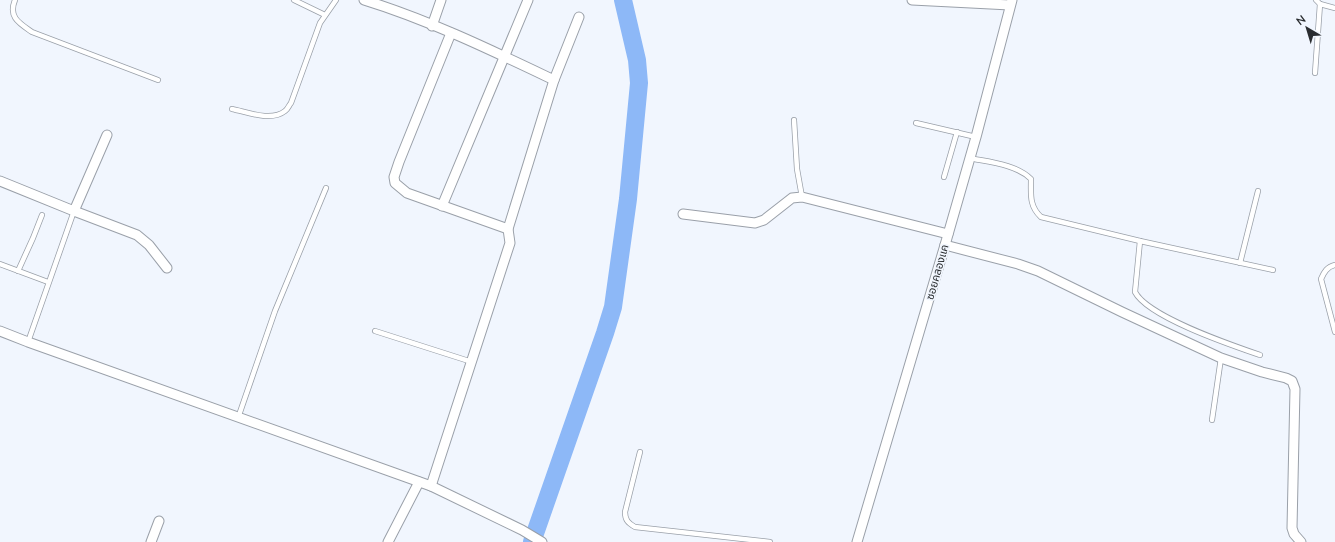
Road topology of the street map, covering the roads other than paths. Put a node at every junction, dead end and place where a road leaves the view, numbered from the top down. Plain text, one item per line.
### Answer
1 (15, 0) edge
2 (294, 0) edge
3 (336, 0) edge
4 (441, 0) edge
5 (528, 0) edge
6 (912, 0) edge
7 (1316, 0) edge
8 (370, 1) edge
9 (1011, 2) edge
10 (1320, 4) junction
11 (1335, 8) edge
12 (325, 15) junction
13 (579, 17) dead end
14 (432, 26) junction
15 (451, 34) junction
16 (504, 56) junction
17 (1315, 74) dead end
18 (158, 80) dead end
19 (554, 80) junction
20 (232, 109) dead end
21 (794, 120) dead end
22 (916, 123) dead end
23 (957, 132) junction
24 (107, 135) dead end
25 (976, 136) junction
26 (969, 158) junction
27 (944, 177) dead end
28 (0, 180) edge
29 (326, 188) dead end
30 (1258, 190) dead end
31 (802, 197) junction
32 (442, 206) junction
33 (74, 211) junction
34 (683, 214) dead end
35 (42, 215) dead end
36 (508, 229) junction
37 (948, 234) junction
38 (1140, 241) junction
39 (945, 245) junction
40 (1240, 262) junction
41 (0, 264) edge
42 (1335, 265) edge
43 (167, 268) dead end
44 (1274, 270) dead end
45 (18, 271) junction
46 (48, 282) junction
47 (0, 331) edge
48 (375, 331) dead end
49 (1335, 332) edge
50 (28, 342) junction
51 (1260, 355) dead end
52 (1221, 358) junction
53 (472, 362) junction
54 (238, 418) junction
55 (1212, 420) dead end
56 (640, 452) dead end
57 (419, 482) junction
58 (431, 486) junction
59 (159, 521) dead end
60 (151, 542) edge
61 (388, 542) edge
62 (542, 542) edge
63 (770, 542) edge
64 (857, 542) edge
65 (1301, 542) edge

1 - 18 lane
2 - 12 lane
3 - 12 lane
4 - 14 street
5 - 16 street
6 - 9 street
7 - 10 lane
8 - 14 street
9 - 25 street, ซอยคลองแค
10 - 11 lane
10 - 17 lane
12 - 20 lane
13 - 19 street
14 - 15 street
15 - 16 street
15 - 32 street
16 - 19 street
16 - 32 street
19 - 36 street
21 - 31 lane
22 - 23 lane
23 - 25 lane
23 - 27 lane
24 - 33 street
25 - 26 street, ซอยคลองแค
26 - 37 street, ซอยคลองแค
26 - 38 lane
28 - 33 street
29 - 54 lane
30 - 40 lane
31 - 34 street
31 - 37 street
32 - 36 street
33 - 43 street
33 - 46 lane
35 - 45 lane
36 - 53 street
37 - 39 street, ซอยคลองแค
38 - 40 lane
38 - 51 lane
39 - 52 street
39 - 64 street, ซอยคลองแค
40 - 44 lane
41 - 45 lane
42 - 49 lane
45 - 46 lane
46 - 50 lane
47 - 50 street
48 - 53 lane
50 - 54 street
52 - 55 lane
52 - 65 street
53 - 58 street
54 - 57 street
56 - 63 lane
57 - 58 street
57 - 61 street
58 - 62 street
59 - 60 street

